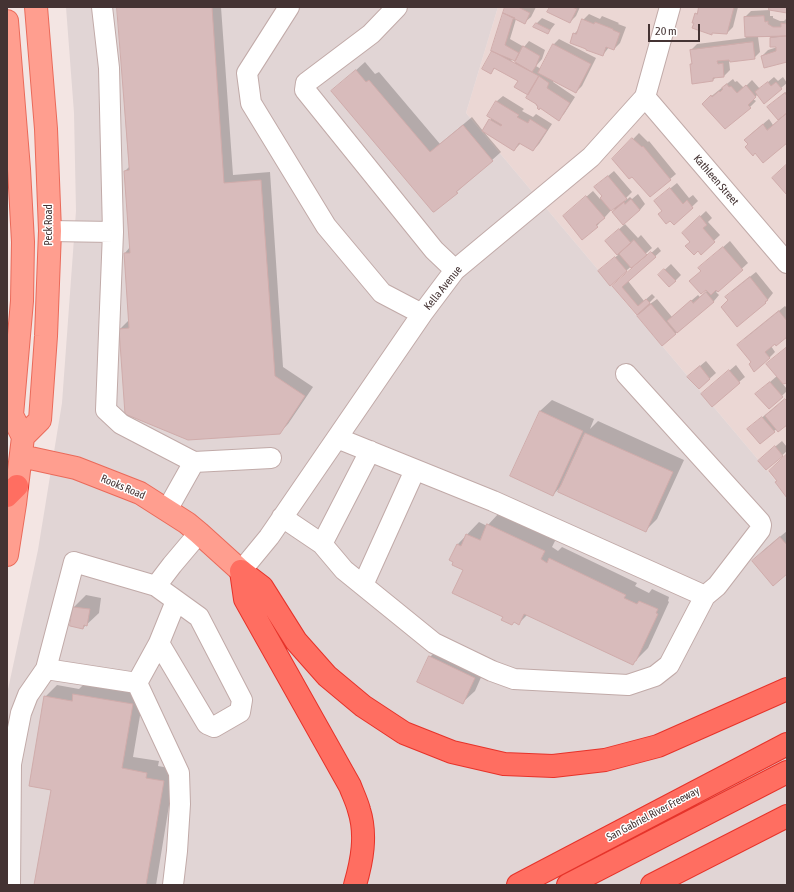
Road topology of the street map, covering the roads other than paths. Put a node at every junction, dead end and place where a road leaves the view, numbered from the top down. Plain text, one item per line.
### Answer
1 (36, 7) edge
2 (102, 7) edge
3 (289, 7) edge
4 (397, 7) edge
5 (670, 7) edge
6 (7, 21) edge
7 (645, 97) junction
8 (50, 231) junction
9 (114, 232) junction
10 (787, 263) edge
11 (455, 270) junction
12 (422, 314) junction
13 (626, 374) dead end
14 (337, 438) junction
15 (17, 449) edge
16 (370, 451) junction
17 (270, 458) dead end
18 (194, 462) junction
19 (415, 470) junction
20 (12, 491) edge
21 (167, 510) junction
22 (282, 517) junction
23 (199, 533) junction
24 (322, 544) junction
25 (7, 554) edge
26 (241, 571) junction
27 (363, 585) junction
28 (156, 586) junction
29 (705, 596) junction
30 (176, 601) junction
31 (159, 643) junction
32 (46, 669) junction
33 (137, 683) junction
34 (787, 689) edge
35 (787, 744) edge
36 (787, 772) edge
37 (787, 785) edge
38 (787, 816) edge
39 (659, 883) edge
40 (10, 885) edge
41 (173, 885) edge
42 (355, 885) edge
43 (518, 885) edge
44 (568, 885) edge
45 (597, 885) edge

1 - 8 main road, Peck Road
2 - 9 street
3 - 12 street
4 - 11 street
5 - 7 street, Kella Avenue
6 - 15 main road
7 - 10 street, Kathleen Street
7 - 11 street, Kella Avenue
8 - 9 street
8 - 15 main road, Peck Road
9 - 18 street
11 - 12 street, Kella Avenue
12 - 14 street, Kella Avenue
13 - 29 street
14 - 16 street
14 - 22 street, Kella Avenue
15 - 20 main road
15 - 21 main road, Rooks Road
16 - 19 street
16 - 24 street
17 - 18 street
18 - 21 street
19 - 27 street
19 - 29 street
20 - 25 main road
21 - 23 main road, Rooks Road
22 - 24 street
22 - 26 street, Kella Avenue
23 - 26 main road, Rooks Road
23 - 28 street
24 - 27 street
26 - 34 highway
26 - 42 highway
27 - 29 street
28 - 30 street
28 - 32 street
30 - 31 street
30 - 31 street
31 - 33 street
32 - 33 street
32 - 40 street
33 - 41 street
35 - 43 highway, San Gabriel River Freeway
36 - 44 highway
37 - 45 highway
38 - 39 highway

